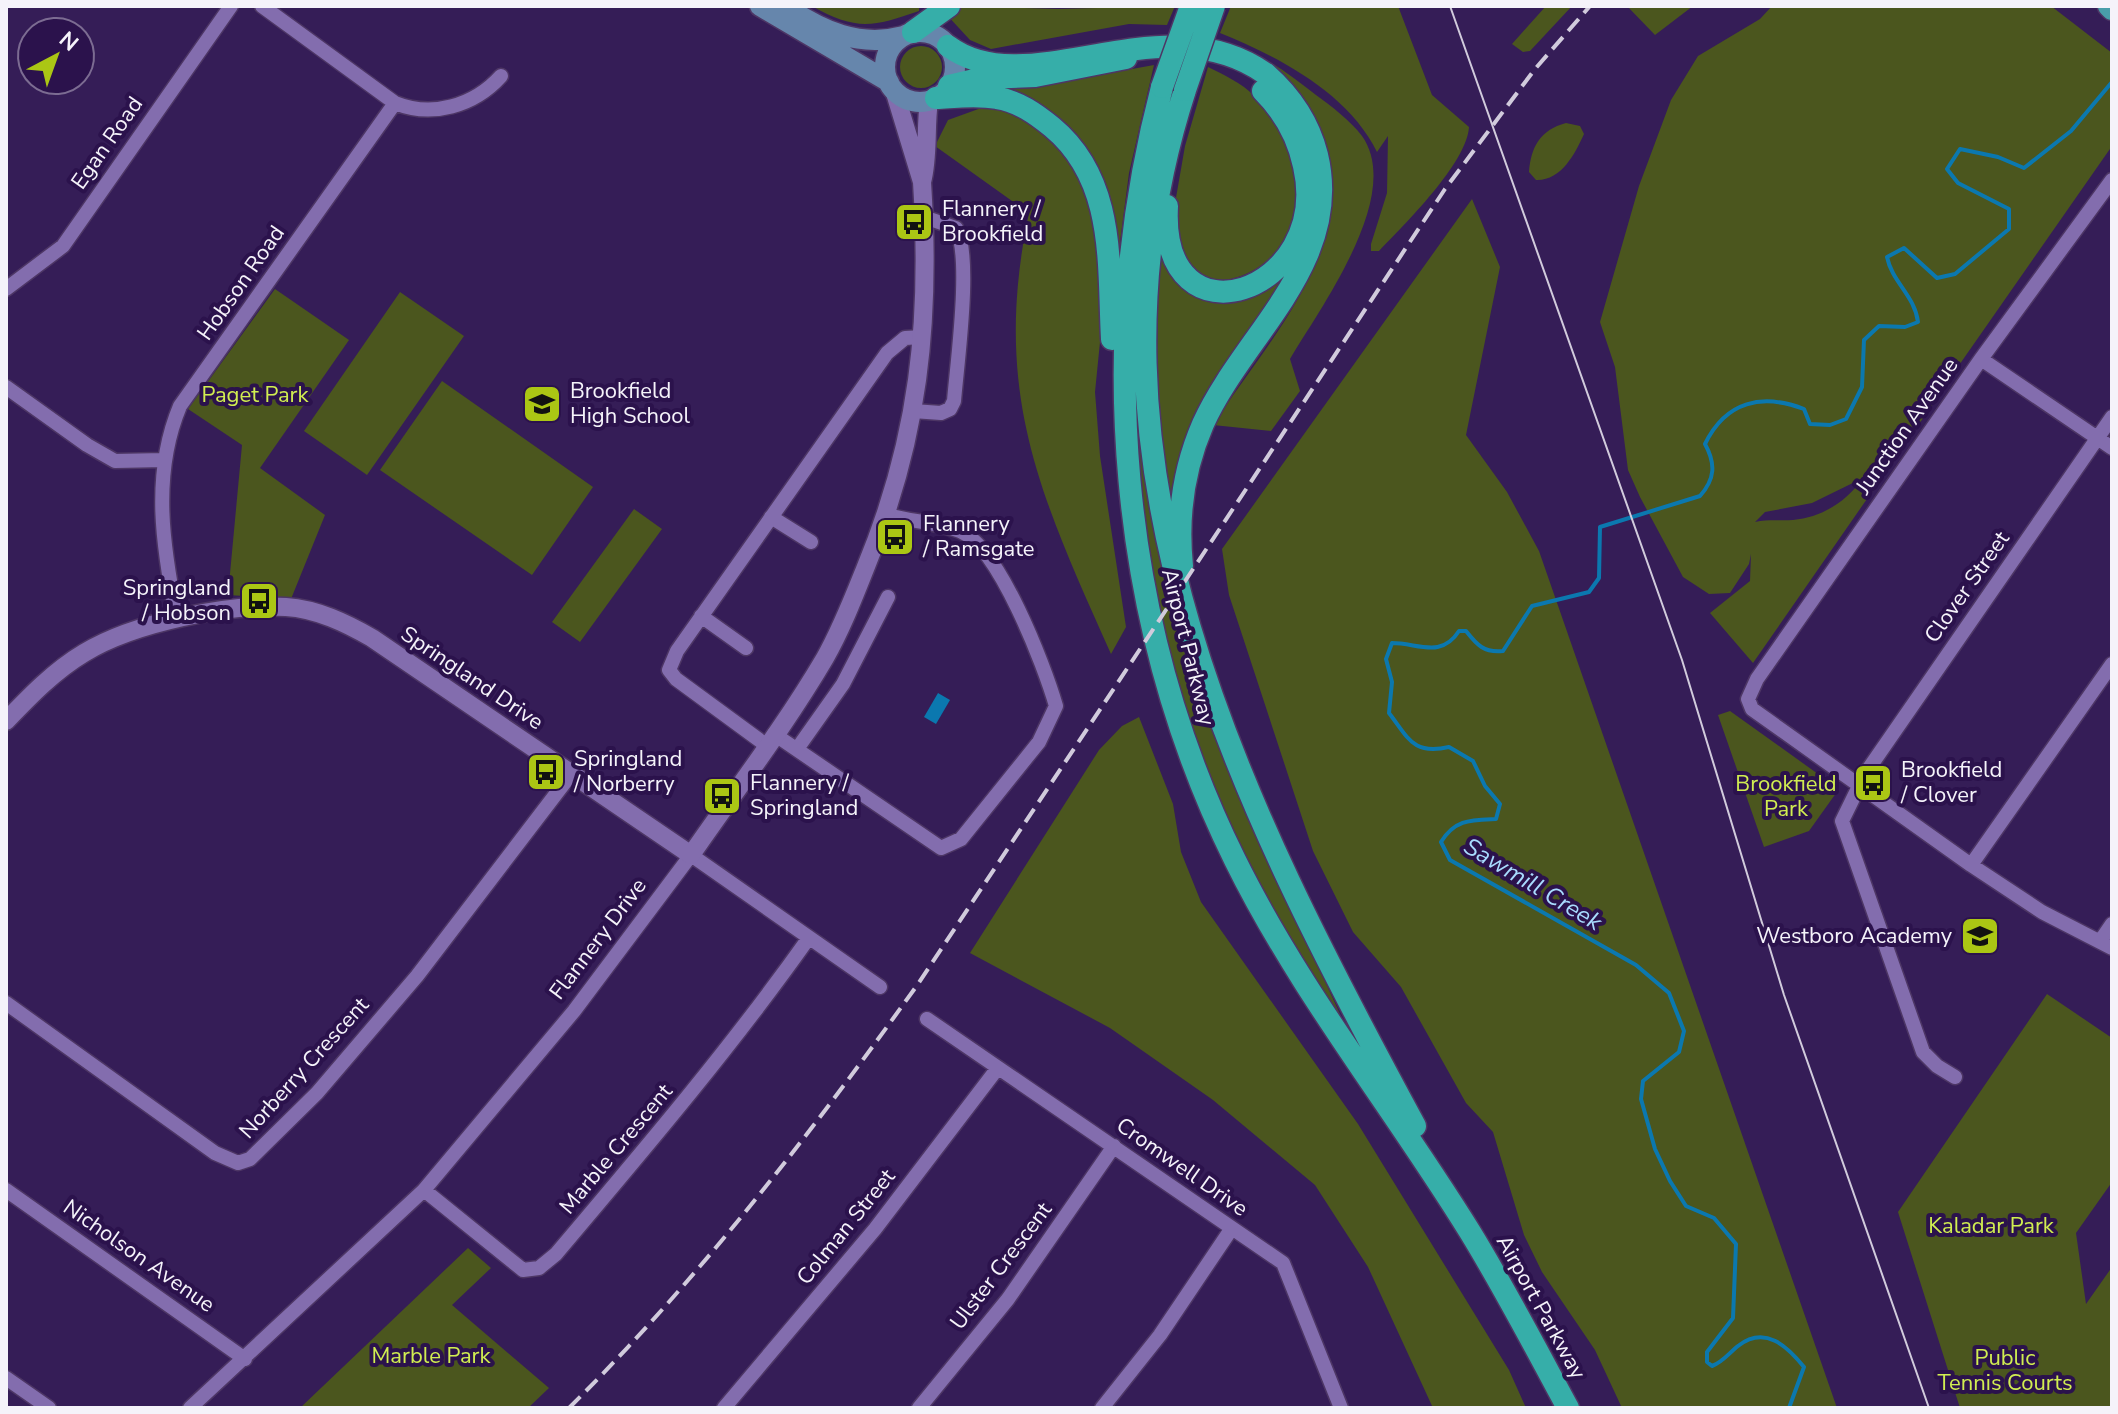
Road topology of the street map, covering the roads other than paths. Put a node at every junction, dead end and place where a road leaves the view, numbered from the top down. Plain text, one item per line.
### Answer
1 (231, 6) edge
2 (262, 6) edge
3 (760, 6) edge
4 (785, 6) edge
5 (949, 6) edge
6 (1191, 6) edge
7 (1214, 6) edge
8 (908, 34) junction
9 (948, 46) junction
10 (501, 76) dead end
11 (891, 86) junction
12 (1174, 89) junction
13 (938, 95) junction
14 (395, 103) junction
15 (2112, 180) edge
16 (922, 182) junction
17 (924, 217) junction
18 (6, 289) edge
19 (923, 337) junction
20 (1981, 359) junction
21 (6, 387) edge
22 (913, 411) junction
23 (2112, 417) edge
24 (2096, 439) junction
25 (2112, 448) edge
26 (164, 460) junction
27 (888, 515) junction
28 (771, 517) junction
29 (1136, 531) junction
30 (811, 542) dead end
31 (888, 597) dead end
32 (701, 616) junction
33 (177, 619) junction
34 (1193, 634) junction
35 (746, 648) dead end
36 (2112, 664) edge
37 (6, 721) edge
38 (770, 739) junction
39 (797, 749) junction
40 (572, 773) junction
41 (1859, 783) junction
42 (691, 855) junction
43 (1971, 865) junction
44 (2112, 924) edge
45 (808, 939) junction
46 (2107, 944) edge
47 (880, 987) dead end
48 (6, 1003) edge
49 (927, 1019) dead end
50 (997, 1069) junction
51 (1955, 1077) dead end
52 (1114, 1146) junction
53 (6, 1190) edge
54 (424, 1190) junction
55 (1232, 1228) junction
56 (1469, 1231) junction
57 (245, 1359) junction
58 (6, 1378) edge
59 (1339, 1407) edge
60 (49, 1408) edge
61 (190, 1408) edge
62 (724, 1408) edge
63 (919, 1408) edge
64 (1102, 1408) edge
65 (1568, 1408) edge

1 - 18 street, Egan Road
2 - 14 street
3 - 11 main road
4 - 8 main road
5 - 8 highway
6 - 12 highway, Airport Parkway, bridge
7 - 12 highway, Airport Parkway, bridge
8 - 9 main road
8 - 11 main road
9 - 13 main road
9 - 34 highway
10 - 14 street
11 - 13 main road
11 - 16 street, Flannery Drive
12 - 13 highway
12 - 29 highway, Airport Parkway
12 - 34 highway, Airport Parkway
13 - 16 street, Flannery Drive
13 - 29 highway
14 - 26 street, Hobson Road
15 - 20 street, Junction Avenue
16 - 17 street, Flannery Drive
17 - 19 street, Flannery Drive
17 - 22 street
19 - 22 street, Flannery Drive
19 - 28 street
20 - 24 street
20 - 41 street, Junction Avenue
21 - 26 street
22 - 27 street, Flannery Drive
23 - 24 street, Clover Street
24 - 25 street
24 - 41 street, Clover Street
26 - 33 street, Hobson Road
27 - 38 street, Flannery Drive
27 - 39 street
28 - 30 street
28 - 32 street
29 - 56 highway, Airport Parkway
31 - 39 street
32 - 35 street
32 - 38 street
33 - 37 street, Springland Drive
33 - 40 street, Springland Drive
34 - 56 highway, Airport Parkway
36 - 43 street
38 - 39 street
38 - 42 street, Flannery Drive
40 - 42 street, Springland Drive
40 - 48 street, Norberry Crescent
41 - 43 street
41 - 51 street, Clover Street
42 - 45 street, Springland Drive
42 - 54 street, Flannery Drive
43 - 46 street
44 - 46 street
45 - 47 street, Springland Drive
45 - 54 street, Marble Crescent
49 - 50 street, Cromwell Drive
50 - 52 street, Cromwell Drive
50 - 62 street, Colman Street
52 - 55 street, Cromwell Drive
52 - 63 street, Ulster Crescent
53 - 57 street, Nicholson Avenue
54 - 57 street, Flannery Drive
55 - 59 street, Cromwell Drive
55 - 64 street
56 - 65 highway, Airport Parkway
57 - 61 street, Flannery Drive
58 - 60 street

